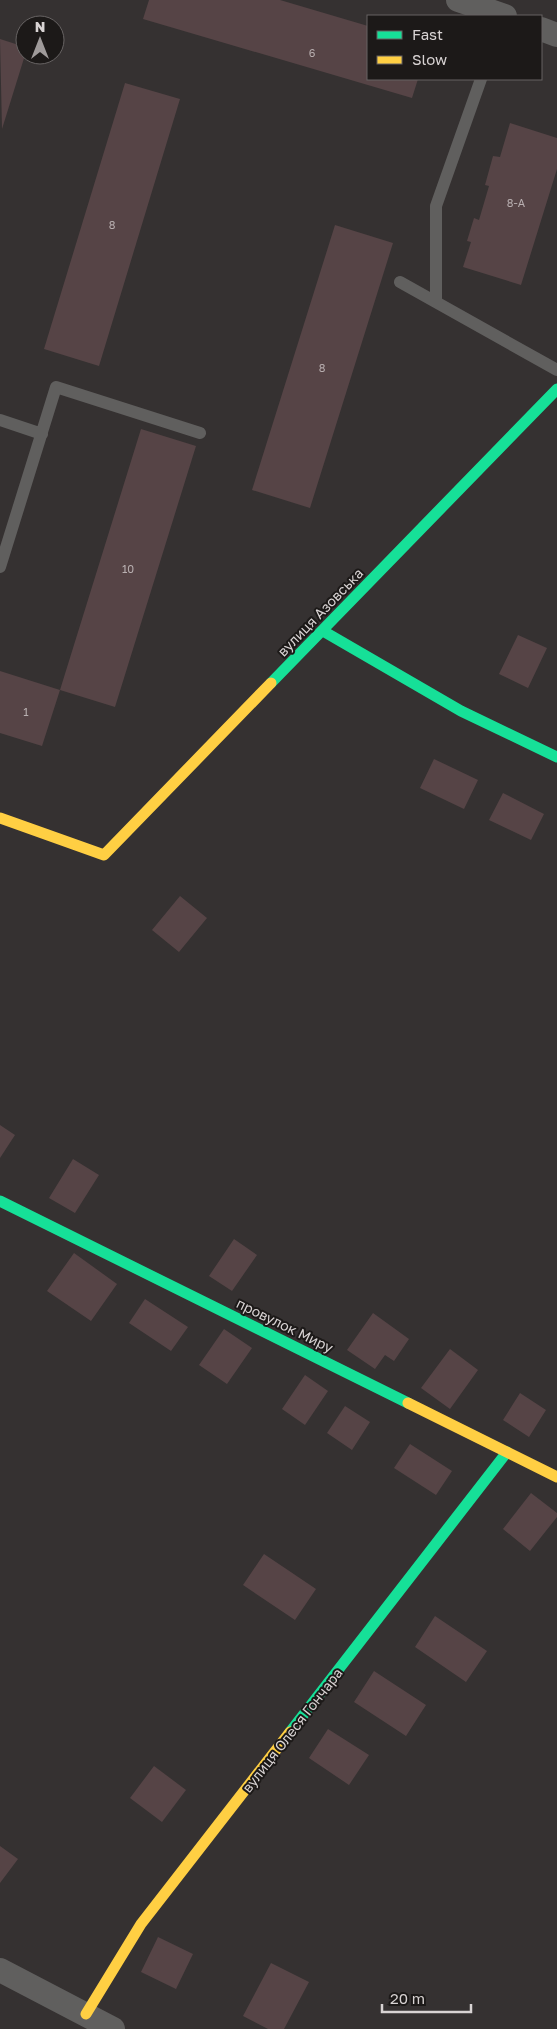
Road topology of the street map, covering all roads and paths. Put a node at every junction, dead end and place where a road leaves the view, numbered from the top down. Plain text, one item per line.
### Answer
1 (458, 0) edge
2 (500, 15) edge
3 (542, 29) edge
4 (557, 34) edge
5 (481, 80) edge
6 (400, 282) dead end
7 (436, 302) junction
8 (557, 370) edge
9 (557, 389) edge
10 (0, 420) edge
11 (200, 432) dead end
12 (42, 434) junction
13 (0, 567) edge
14 (323, 631) junction
15 (557, 757) edge
16 (0, 818) edge
17 (0, 1201) edge
18 (507, 1452) junction
19 (557, 1477) edge
20 (0, 1970) edge
21 (86, 2014) junction
22 (113, 2029) edge

1 - 2 street
3 - 4 street
5 - 7 lane
6 - 7 lane
7 - 8 lane
9 - 14 street, вулиця Азовська
10 - 12 lane
11 - 12 lane
12 - 13 lane
14 - 15 street
14 - 16 street, вулиця Азовська
17 - 18 street, провулок Миру
18 - 19 street, провулок Миру
18 - 21 street, вулиця Олеся Гончара
20 - 21 street
21 - 22 street

